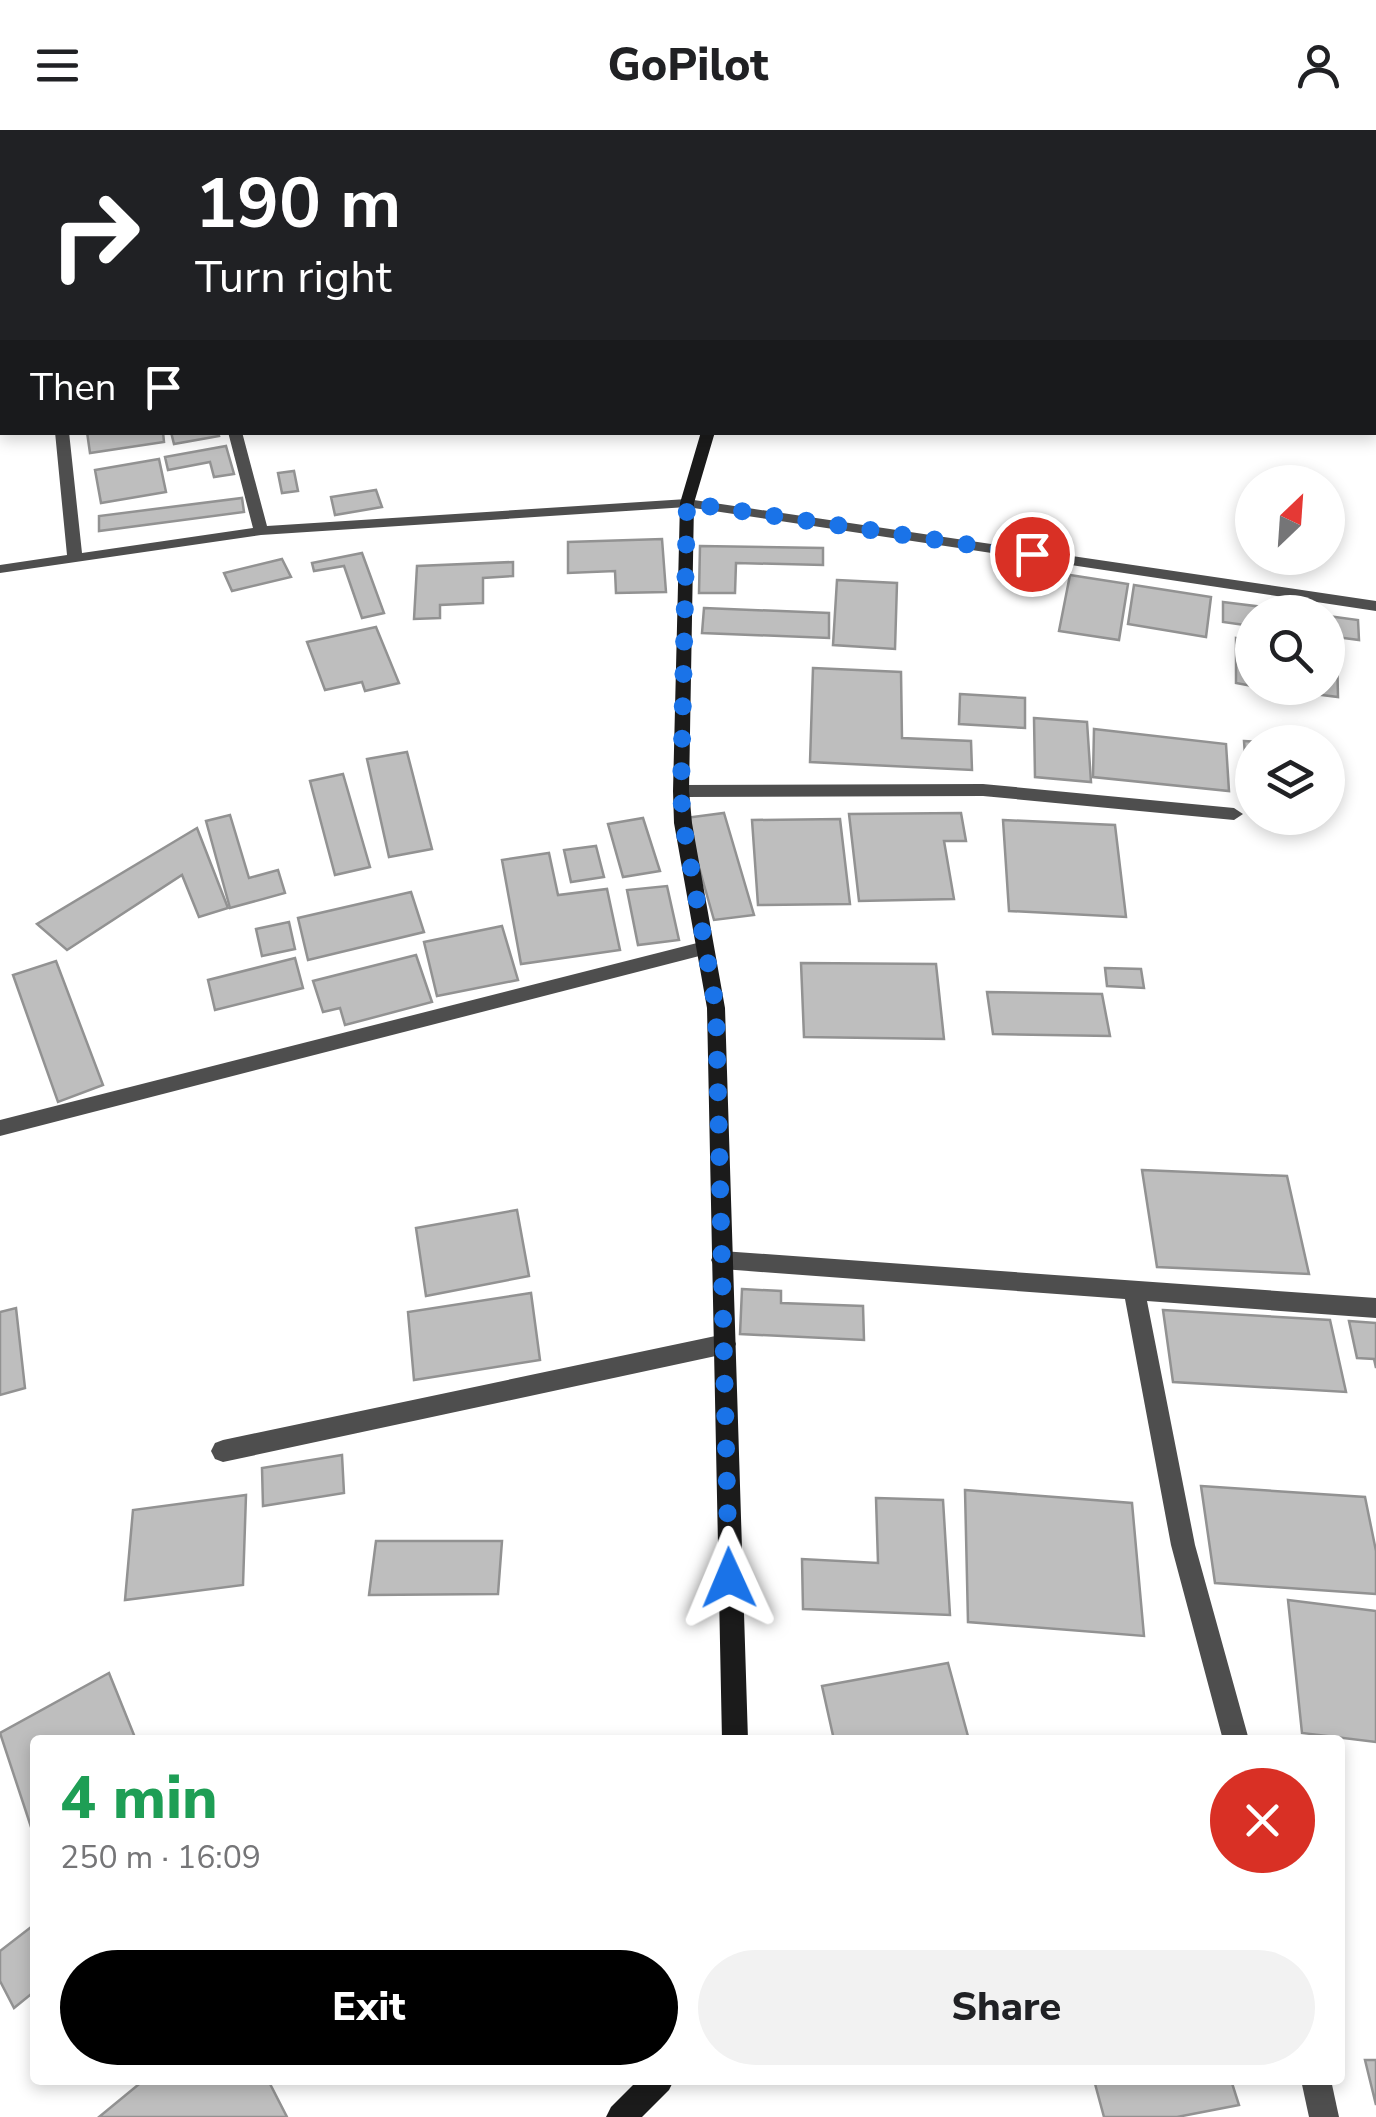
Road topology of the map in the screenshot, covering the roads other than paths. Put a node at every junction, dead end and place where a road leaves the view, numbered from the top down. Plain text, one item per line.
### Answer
1 (62, 435) edge
2 (237, 435) edge
3 (707, 435) edge
4 (687, 503) junction
5 (261, 531) junction
6 (76, 559) junction
7 (0, 569) edge
8 (1376, 606) edge
9 (681, 792) junction
10 (1234, 814) dead end
11 (705, 948) junction
12 (0, 1128) edge
13 (722, 1260) junction
14 (1136, 1292) junction
15 (1376, 1308) edge
16 (724, 1344) junction
17 (223, 1452) dead end
18 (735, 1735) edge
19 (1235, 1735) edge
20 (654, 2085) edge
21 (1317, 2085) edge
22 (621, 2117) edge
23 (1324, 2117) edge

1 - 6 street
2 - 5 street
3 - 4 street
4 - 5 street
4 - 8 street
4 - 9 street
5 - 6 street
6 - 7 street
9 - 10 street
9 - 11 street
11 - 12 street
11 - 13 street
13 - 14 street
13 - 16 street
14 - 15 street
14 - 19 street
16 - 17 street
16 - 18 street
20 - 22 street
21 - 23 street

